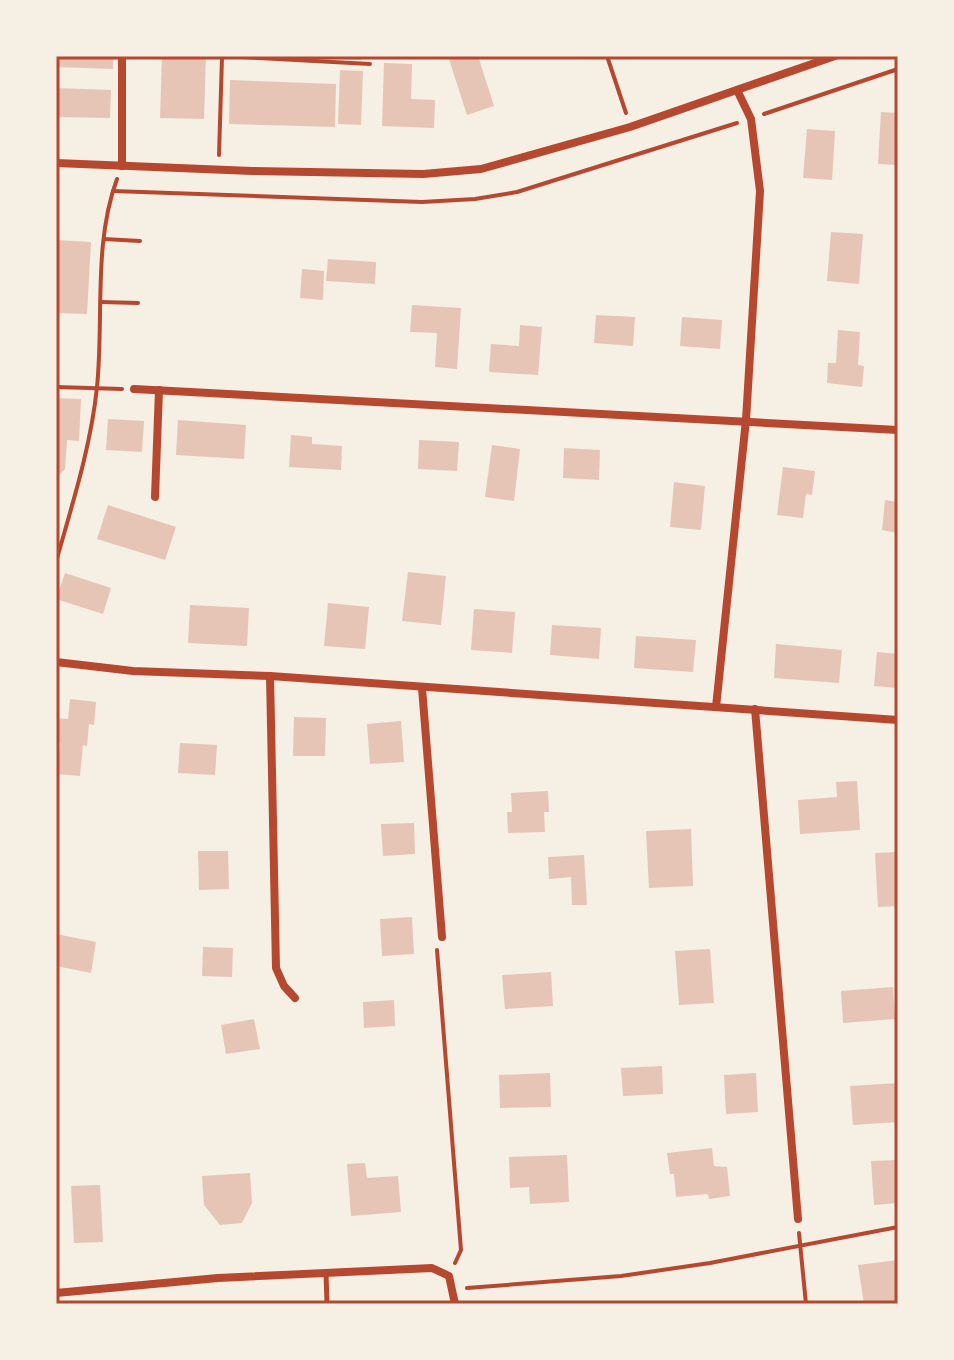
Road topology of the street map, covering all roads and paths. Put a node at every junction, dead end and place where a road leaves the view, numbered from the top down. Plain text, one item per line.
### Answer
1 (122, 56) edge
2 (607, 56) edge
3 (835, 56) edge
4 (222, 57) edge
5 (370, 64) dead end
6 (737, 90) junction
7 (630, 127) junction
8 (56, 163) edge
9 (122, 166) junction
10 (218, 170) junction
11 (104, 239) junction
12 (140, 241) dead end
13 (101, 302) junction
14 (138, 303) dead end
15 (56, 387) edge
16 (97, 389) junction
17 (134, 389) joint
18 (159, 390) junction
19 (746, 420) junction
20 (898, 430) edge
21 (155, 497) dead end
22 (56, 562) edge
23 (56, 662) edge
24 (270, 676) junction
25 (422, 688) junction
26 (716, 707) junction
27 (755, 709) junction
28 (898, 720) edge
29 (442, 937) joint
30 (295, 998) dead end
31 (798, 1219) dead end
32 (898, 1227) edge
33 (800, 1244) junction
34 (326, 1273) junction
35 (449, 1276) junction
36 (453, 1287) junction
37 (56, 1293) edge
38 (327, 1304) edge
39 (455, 1304) edge
40 (806, 1304) edge

1 - 9 street
2 - 7 path
3 - 6 street
4 - 5 path
4 - 10 path
6 - 7 street
6 - 19 street
7 - 10 street
8 - 9 street
9 - 10 street
9 - 11 path
11 - 12 path
11 - 13 path
13 - 14 path
13 - 16 path
15 - 16 path
16 - 17 path
16 - 22 path
17 - 18 street
18 - 19 street
18 - 21 street
19 - 20 street
19 - 26 street
23 - 24 street
24 - 25 street
24 - 30 street
25 - 26 street
25 - 29 street
26 - 27 street
27 - 28 street
27 - 31 street
29 - 35 path
32 - 33 path
33 - 36 path
33 - 40 path
34 - 35 street
34 - 37 street
34 - 38 lane
35 - 36 street
36 - 39 street

